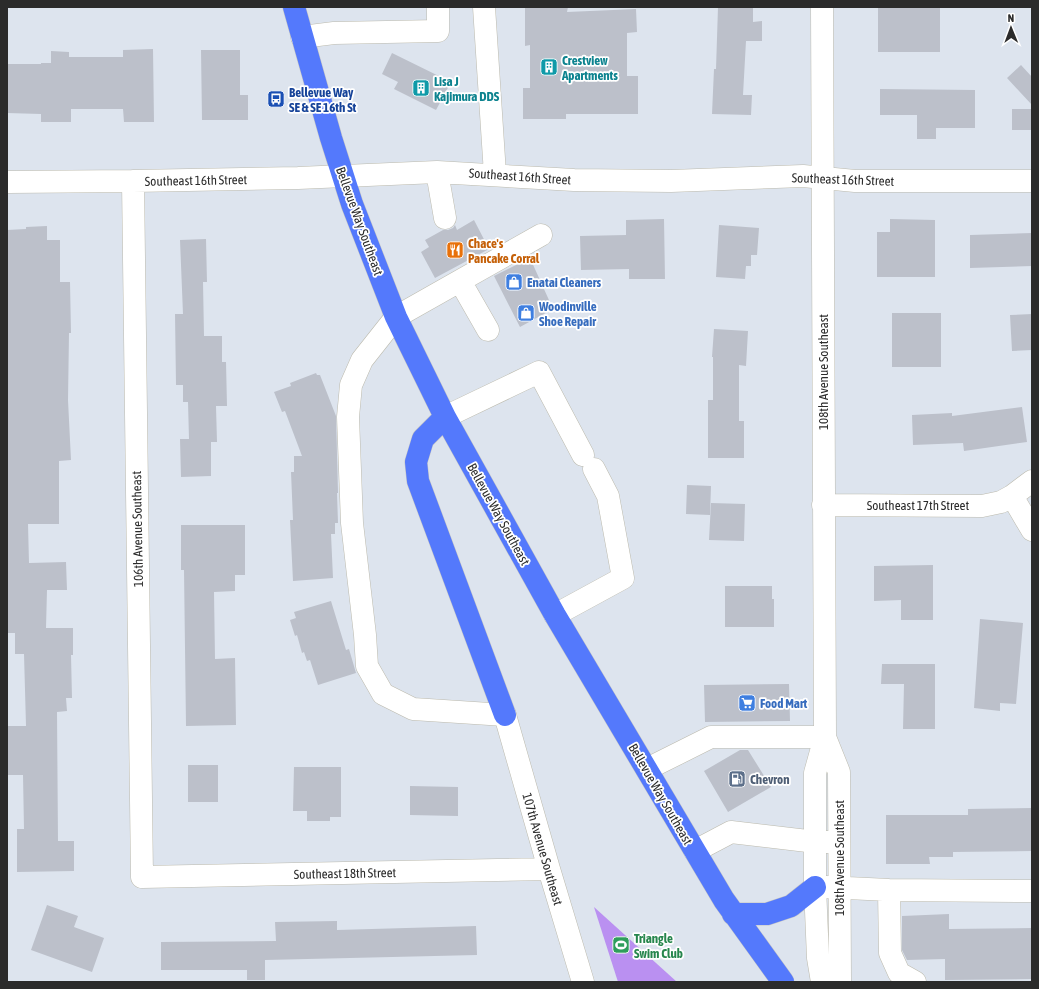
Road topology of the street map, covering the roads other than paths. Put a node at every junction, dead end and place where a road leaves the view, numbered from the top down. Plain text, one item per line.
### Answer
1 (294, 7) edge
2 (438, 7) edge
3 (484, 7) edge
4 (822, 7) edge
5 (302, 38) junction
6 (436, 172) junction
7 (495, 174) junction
8 (344, 176) junction
9 (822, 178) junction
10 (1032, 181) edge
11 (7, 182) edge
12 (133, 182) junction
13 (445, 218) dead end
14 (541, 236) dead end
15 (460, 281) junction
16 (396, 317) junction
17 (488, 330) dead end
18 (446, 417) junction
19 (1032, 481) edge
20 (1012, 496) junction
21 (823, 505) junction
22 (1032, 530) edge
23 (555, 615) junction
24 (505, 715) junction
25 (825, 737) junction
26 (647, 769) junction
27 (816, 842) junction
28 (840, 842) junction
29 (695, 851) junction
30 (549, 870) junction
31 (142, 877) joint
32 (815, 887) junction
33 (840, 888) junction
34 (889, 890) junction
35 (1032, 891) edge
36 (733, 914) junction
37 (581, 981) edge
38 (783, 982) edge
39 (822, 982) edge
40 (840, 982) edge
41 (915, 982) edge

1 - 5 main road, Bellevue Way Southeast
2 - 5 street
3 - 7 street
4 - 9 street, 108th Avenue Southeast
5 - 8 main road, Bellevue Way Southeast
6 - 7 street, Southeast 16th Street
6 - 8 street, Southeast 16th Street
6 - 13 street
7 - 9 street, Southeast 16th Street
8 - 12 street, Southeast 16th Street
8 - 16 main road, Bellevue Way Southeast
9 - 10 street, Southeast 16th Street
9 - 21 street, 108th Avenue Southeast
11 - 12 street, Southeast 16th Street
12 - 31 street, 106th Avenue Southeast
14 - 15 street
15 - 16 street
15 - 17 street
16 - 18 main road, Bellevue Way Southeast
16 - 24 street
18 - 23 main road, Bellevue Way Southeast
18 - 23 street
18 - 24 main road
19 - 20 street, Southeast 17th Street
20 - 21 street, Southeast 17th Street
20 - 22 street
21 - 25 street, 108th Avenue Southeast
23 - 26 main road, Bellevue Way Southeast
24 - 30 street, 107th Avenue Southeast
25 - 26 street
25 - 27 street, 108th Avenue Southeast
25 - 28 street, 108th Avenue Southeast
26 - 29 main road, Bellevue Way Southeast
27 - 28 street
27 - 29 street
27 - 32 street, 108th Avenue Southeast
28 - 33 street, 108th Avenue Southeast
29 - 36 main road, Bellevue Way Southeast
30 - 31 street, Southeast 18th Street
30 - 37 street, 107th Avenue Southeast
32 - 33 street
32 - 36 main road
32 - 39 street, 108th Avenue Southeast
33 - 34 street
33 - 40 street, 108th Avenue Southeast
34 - 35 street
34 - 41 street
36 - 38 main road, Bellevue Way Southeast

